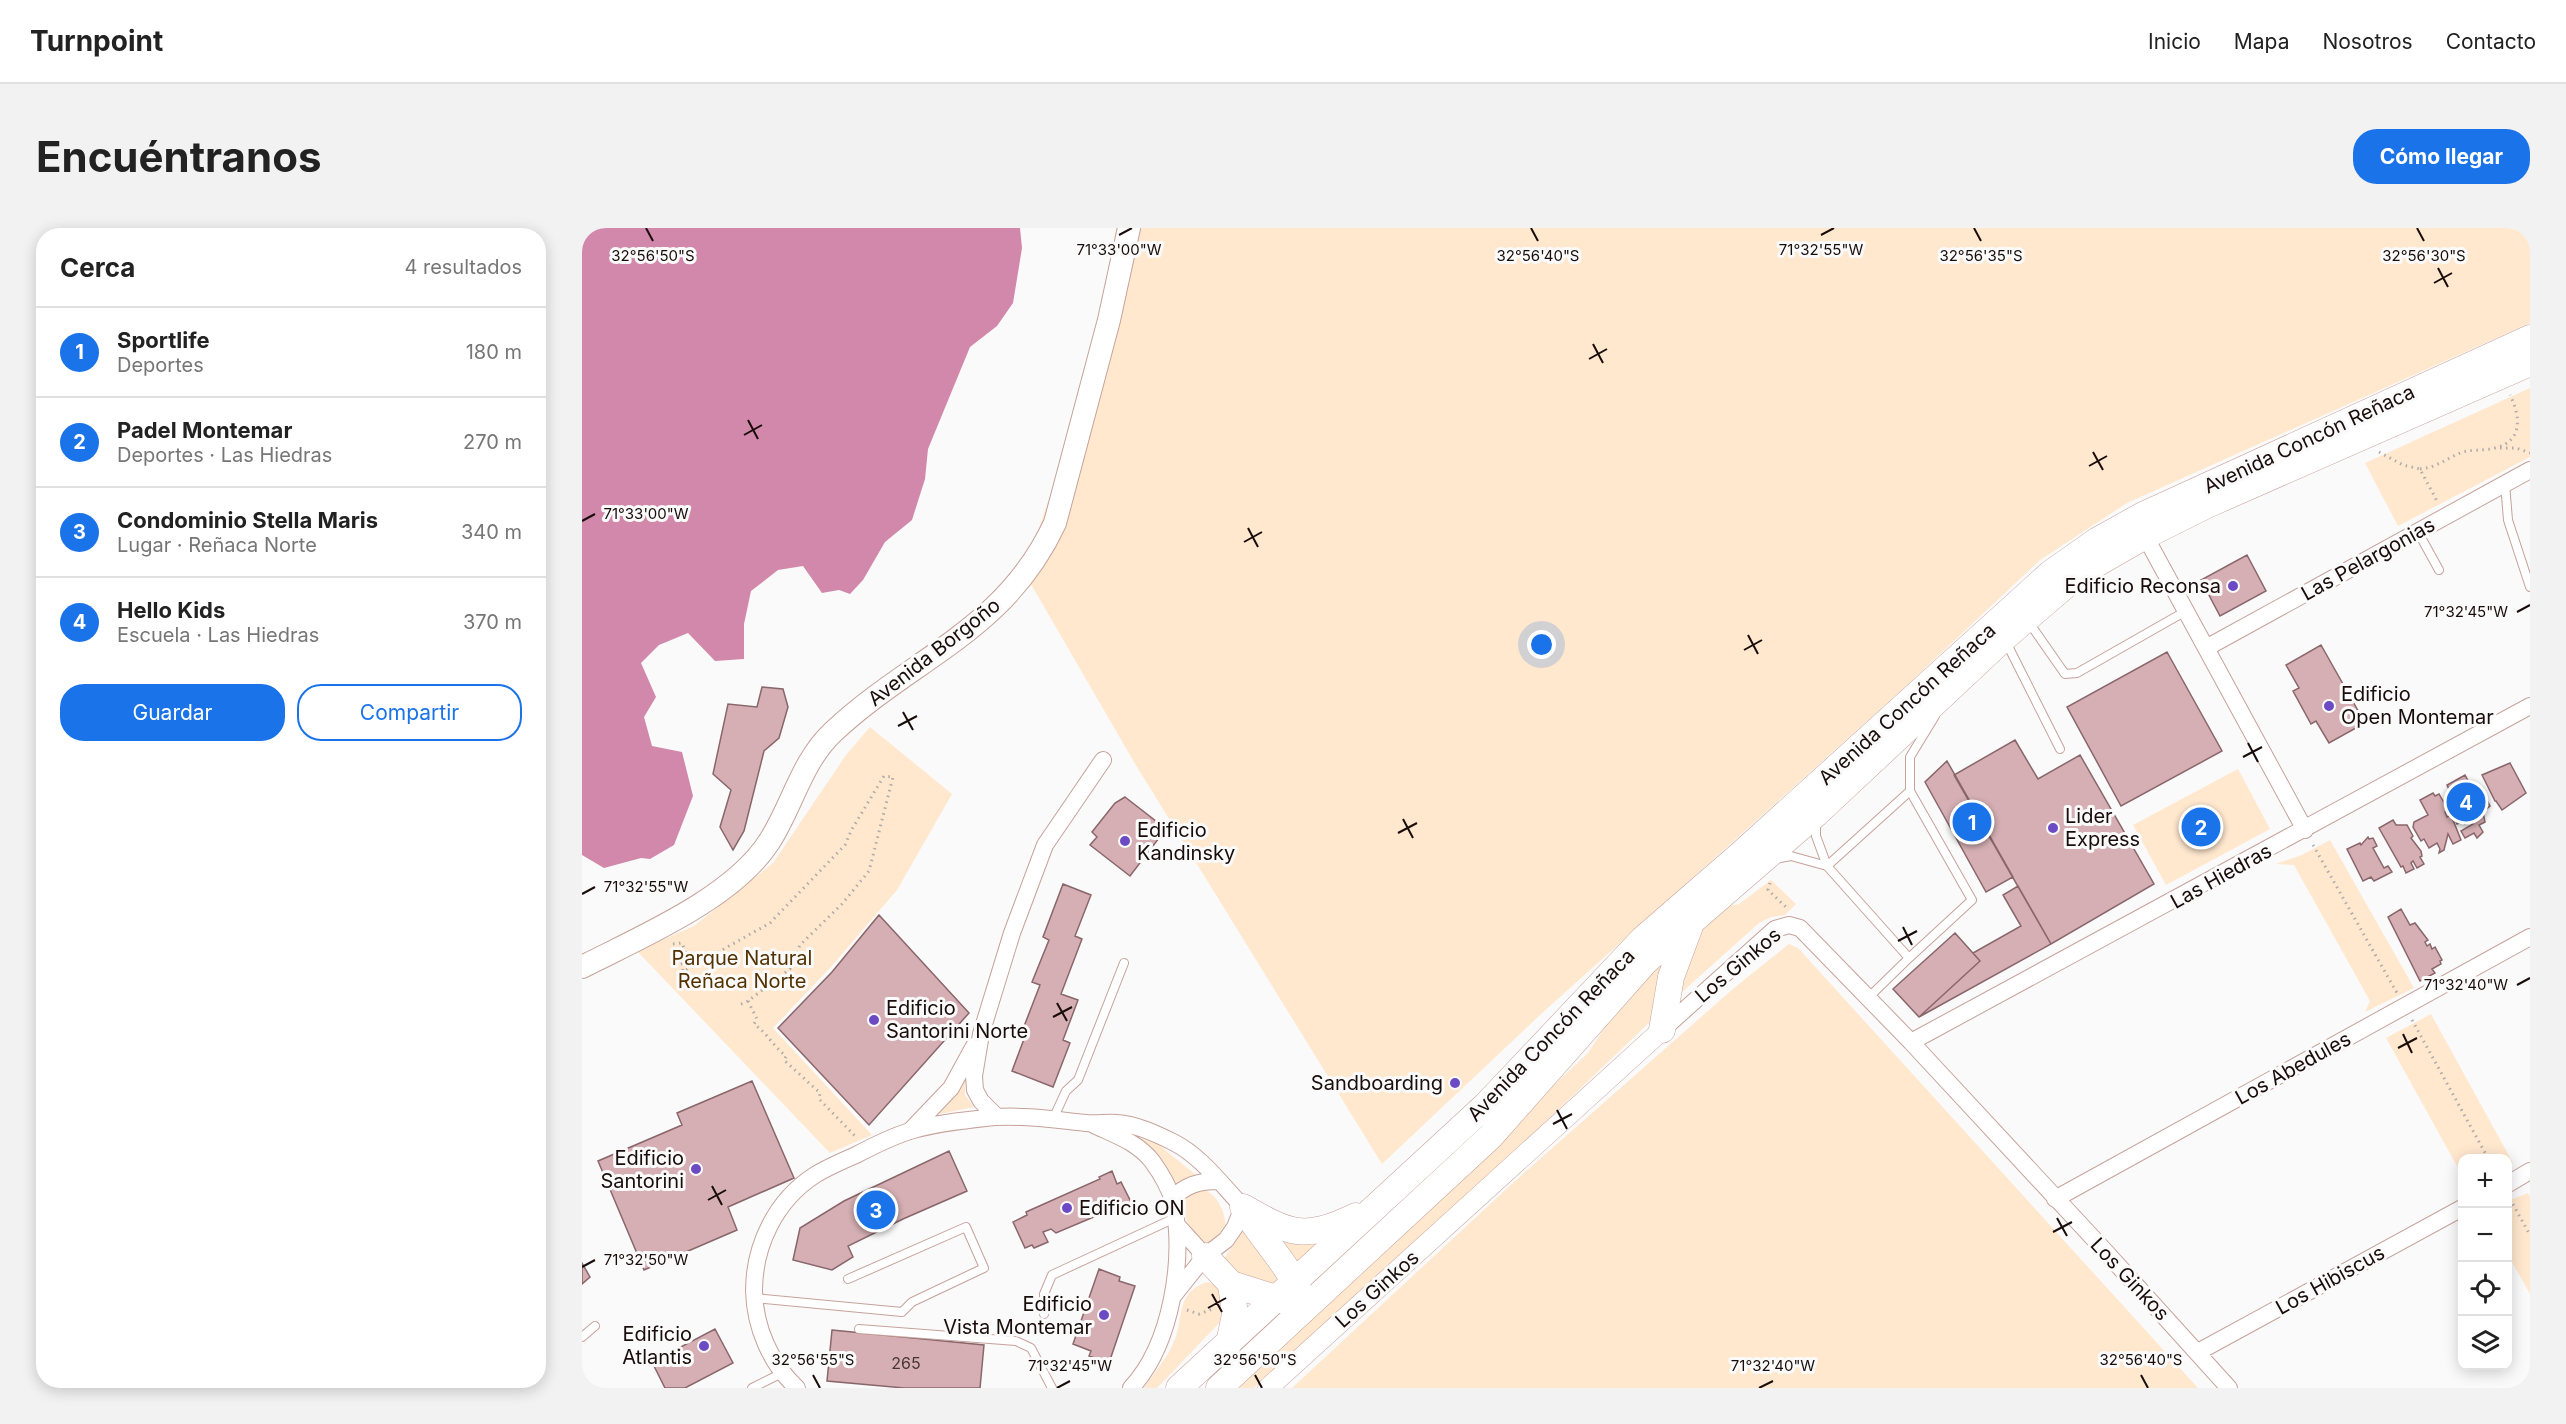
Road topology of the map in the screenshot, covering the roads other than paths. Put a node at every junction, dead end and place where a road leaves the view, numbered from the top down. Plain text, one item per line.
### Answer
1 (1129, 228) edge
2 (2530, 338) edge
3 (2530, 363) edge
4 (2530, 470) edge
5 (2505, 484) junction
6 (2418, 532) junction
7 (2145, 536) junction
8 (2439, 570) dead end
9 (2530, 587) edge
10 (2186, 611) junction
11 (2026, 619) junction
12 (2004, 638) junction
13 (2206, 648) junction
14 (1947, 692) junction
15 (2530, 706) edge
16 (2060, 749) dead end
17 (1103, 760) dead end
18 (1910, 791) junction
19 (1817, 799) junction
20 (2305, 830) junction
21 (1827, 866) junction
22 (1755, 868) junction
23 (1694, 917) junction
24 (2530, 937) edge
25 (1909, 957) junction
26 (1124, 963) dead end
27 (584, 966) edge
28 (1868, 998) junction
29 (1662, 1030) junction
30 (981, 1034) junction
31 (1911, 1042) junction
32 (997, 1117) junction
33 (1053, 1119) junction
34 (1090, 1124) junction
35 (910, 1131) junction
36 (2530, 1171) edge
37 (1218, 1181) junction
38 (2512, 1182) edge
39 (1172, 1199) junction
40 (2055, 1199) junction
41 (1378, 1206) junction
42 (1243, 1207) junction
43 (2458, 1211) edge
44 (1176, 1221) junction
45 (1205, 1256) junction
46 (848, 1279) dead end
47 (1231, 1284) junction
48 (1287, 1289) junction
49 (1174, 1295) junction
50 (754, 1298) junction
51 (1306, 1309) junction
52 (1044, 1314) dead end
53 (595, 1326) dead end
54 (859, 1329) dead end
55 (582, 1337) edge
56 (1229, 1343) junction
57 (2198, 1352) junction
58 (782, 1373) junction
59 (753, 1388) edge
60 (796, 1388) edge
61 (1052, 1388) edge
62 (1131, 1388) edge
63 (1179, 1388) edge
64 (1219, 1388) edge
65 (1268, 1388) edge
66 (2229, 1388) edge

1 - 27 main road, Avenida Borgoño
2 - 19 main road, Avenida Concón Reñaca
3 - 7 main road, Avenida Concón Reñaca
4 - 5 street, Las Pelargonias
5 - 6 street, Las Pelargonias
5 - 9 lane
6 - 8 lane
6 - 13 street, Las Pelargonias
7 - 10 street
7 - 11 main road, Avenida Concón Reñaca
10 - 11 lane
10 - 13 street
11 - 12 main road, Avenida Concón Reñaca
12 - 14 main road, Avenida Concón Reñaca
12 - 16 lane
13 - 20 street
14 - 18 lane
14 - 19 main road, Avenida Concón Reñaca
15 - 20 street, Las Hiedras
17 - 30 street
18 - 21 lane
18 - 25 lane
19 - 21 lane
19 - 22 main road, Avenida Concón Reñaca
19 - 41 main road, Avenida Concón Reñaca
20 - 31 street, Las Hiedras
21 - 22 lane
21 - 25 lane
22 - 23 main road, Avenida Concón Reñaca
23 - 29 main road
23 - 51 main road, Avenida Concón Reñaca
24 - 40 street, Los Abedules
25 - 28 lane
26 - 33 lane
28 - 29 street, Los Ginkos
28 - 31 street, Los Ginkos
29 - 65 street, Los Ginkos
30 - 32 street
30 - 35 street
31 - 40 street, Los Ginkos
32 - 33 street
32 - 35 street
33 - 34 street
34 - 37 street
34 - 39 street
35 - 50 street
36 - 38 street
37 - 39 street
37 - 42 street
39 - 44 street
40 - 57 street, Los Ginkos
41 - 42 main road
41 - 48 main road, Avenida Concón Reñaca
42 - 45 street
42 - 48 main road
43 - 57 street, Los Hibiscus
44 - 45 street
44 - 49 street
44 - 52 lane
45 - 47 main road
45 - 49 street
46 - 50 lane
47 - 48 main road
47 - 56 main road
48 - 51 main road
48 - 56 main road, Avenida Concón Reñaca
49 - 62 street
50 - 58 street
51 - 64 main road, Avenida Concón Reñaca
53 - 55 lane
54 - 61 lane
56 - 63 main road, Avenida Concón Reñaca
57 - 66 street, Los Ginkos
58 - 59 lane
58 - 60 street

